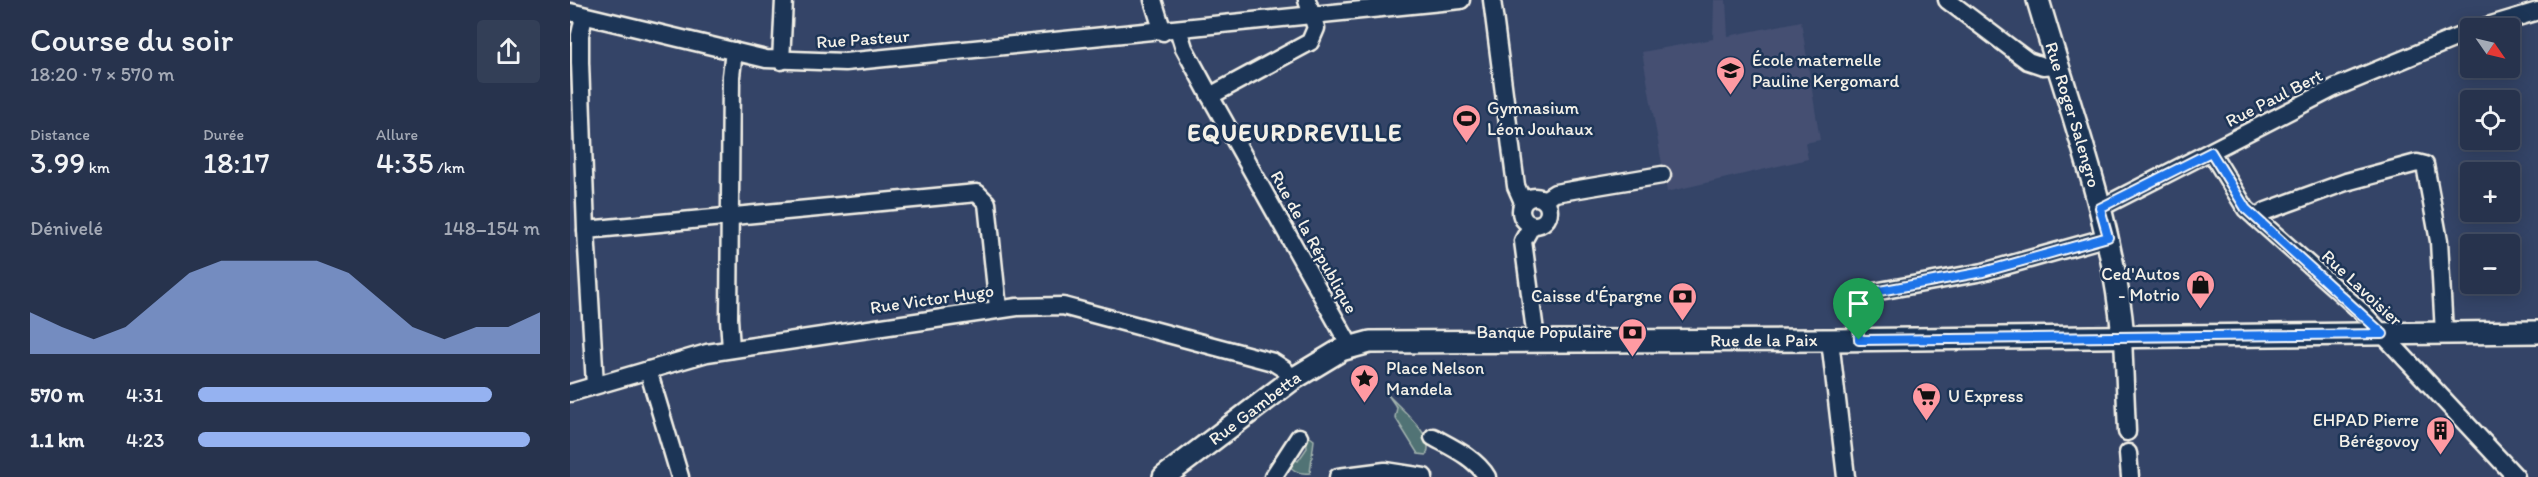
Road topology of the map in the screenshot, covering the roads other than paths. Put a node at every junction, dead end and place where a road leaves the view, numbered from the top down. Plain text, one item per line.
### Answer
1 (784, 0) edge
2 (1154, 0) edge
3 (1461, 0) edge
4 (1492, 0) edge
5 (1947, 0) edge
6 (2038, 0) edge
7 (1309, 7) edge
8 (2538, 11) edge
9 (577, 14) edge
10 (2515, 18) edge
11 (1171, 30) junction
12 (2460, 36) edge
13 (734, 51) junction
14 (782, 61) junction
15 (2057, 66) junction
16 (1210, 96) junction
17 (2211, 152) junction
18 (1662, 175) dead end
19 (1544, 200) junction
20 (1523, 202) junction
21 (2100, 208) junction
22 (730, 217) junction
23 (2256, 218) junction
24 (1532, 225) junction
25 (586, 230) junction
26 (2108, 237) junction
27 (998, 308) junction
28 (2538, 332) edge
29 (2444, 333) junction
30 (2383, 334) junction
31 (2123, 337) junction
32 (1536, 339) junction
33 (1830, 340) junction
34 (1859, 340) junction
35 (1350, 346) junction
36 (731, 349) junction
37 (648, 370) junction
38 (1293, 379) junction
39 (595, 385) junction
40 (570, 393) edge
41 (2127, 432) dead end
42 (1299, 436) dead end
43 (1433, 437) dead end
44 (2128, 453) dead end
45 (680, 477) edge
46 (1164, 477) edge
47 (1273, 477) edge
48 (1338, 477) edge
49 (1424, 477) edge
50 (1486, 477) edge
51 (1846, 477) edge
52 (2130, 477) edge
53 (2516, 477) edge

1 - 14 street
2 - 11 street, Rue de la République
3 - 7 street, Rue Pasteur
4 - 20 street
5 - 15 street
6 - 15 main road, Rue Roger Salengro
7 - 11 street, Rue Pasteur
7 - 16 street
8 - 10 street
9 - 13 street, Rue Pasteur
9 - 25 street
11 - 14 street, Rue Pasteur
11 - 16 street, Rue de la République
12 - 17 street, Rue Paul Bert
13 - 14 street, Rue Pasteur
13 - 22 street
15 - 21 main road, Rue Roger Salengro
16 - 35 street, Rue de la République
17 - 21 street, Rue Paul Bert
17 - 23 street, Rue Lavoisier
18 - 19 street
19 - 20 street
19 - 24 street
20 - 24 street
21 - 26 main road, Rue Roger Salengro
22 - 25 street
22 - 27 street
22 - 36 street
23 - 29 street
23 - 30 street, Rue Lavoisier
24 - 32 street
25 - 39 street
26 - 31 main road, Rue Roger Salengro
26 - 34 street
27 - 36 street, Rue Victor Hugo
27 - 38 street, Rue Victor Hugo
28 - 29 main road, Rue de la Paix
29 - 30 main road, Rue de la Paix
30 - 31 main road, Rue de la Paix
30 - 53 street, Rue Lavoisier
31 - 34 main road, Rue de la Paix
31 - 41 street
32 - 33 main road, Rue de la Paix
32 - 35 main road, Rue de la Paix
33 - 34 main road, Rue de la Paix
33 - 51 street
35 - 38 main road, Rue Gambetta
36 - 37 street, Rue Victor Hugo
37 - 39 street, Rue Victor Hugo
37 - 45 street
38 - 46 main road, Rue Gambetta
39 - 40 street, Rue Victor Hugo
42 - 47 street
43 - 50 street
44 - 52 street
48 - 49 street

